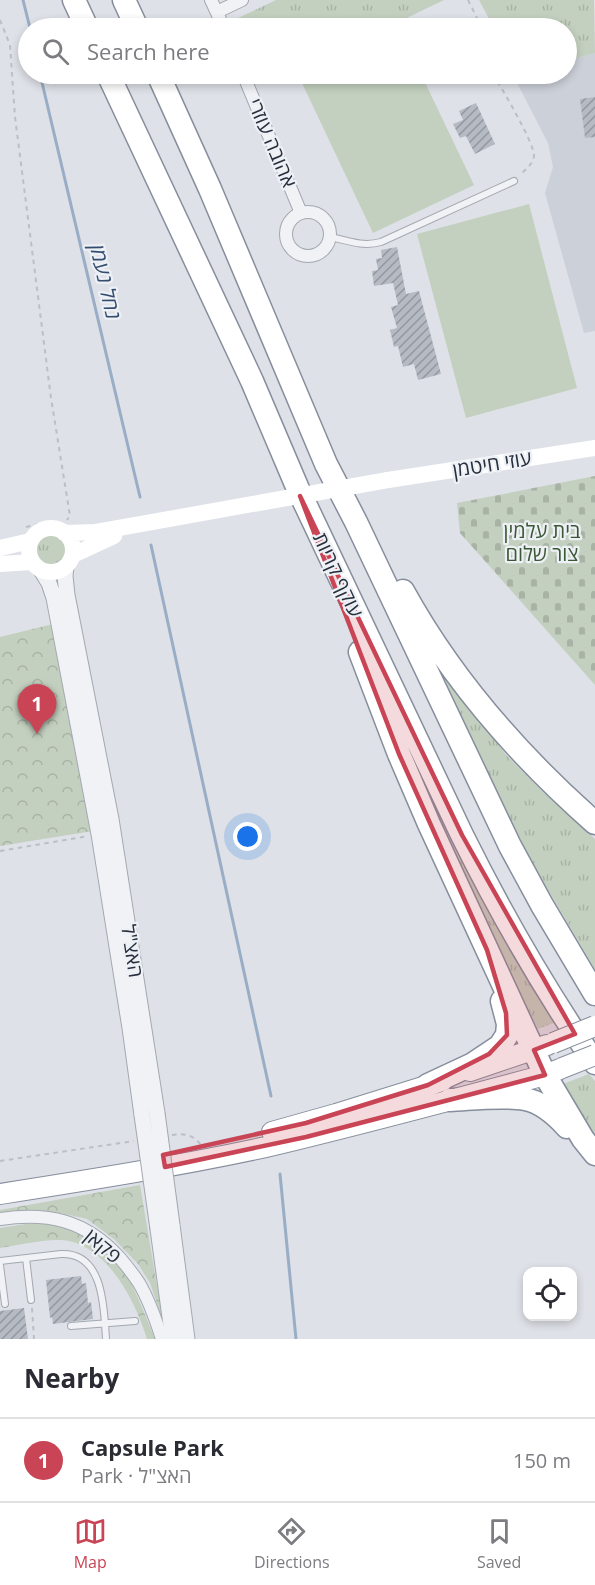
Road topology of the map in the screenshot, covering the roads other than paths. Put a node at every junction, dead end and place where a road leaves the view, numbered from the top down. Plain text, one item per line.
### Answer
1 (74, 0) edge
2 (124, 0) edge
3 (211, 0) edge
4 (242, 0) edge
5 (217, 12) junction
6 (82, 18) edge
7 (132, 18) edge
8 (220, 18) edge
9 (113, 84) edge
10 (163, 84) edge
11 (247, 84) edge
12 (514, 181) road end
13 (302, 213) junction
14 (331, 237) junction
15 (309, 422) junction
16 (595, 448) edge
17 (298, 489) junction
18 (161, 521) junction
19 (62, 532) junction
20 (30, 541) junction
21 (0, 548) edge
22 (69, 560) junction
23 (0, 564) edge
24 (36, 566) junction
25 (595, 823) edge
26 (487, 950) junction
27 (595, 994) edge
28 (595, 1026) edge
29 (543, 1047) junction
30 (595, 1055) edge
31 (595, 1063) edge
32 (553, 1071) junction
33 (429, 1085) junction
34 (450, 1100) junction
35 (150, 1114) junction
36 (595, 1155) edge
37 (0, 1180) edge
38 (0, 1194) edge
39 (0, 1219) edge
40 (165, 1227) junction
41 (26, 1258) junction
42 (0, 1263) edge
43 (31, 1300) road end
44 (4, 1305) dead end
45 (135, 1321) dead end
46 (105, 1323) junction
47 (71, 1326) dead end
48 (106, 1339) edge
49 (162, 1339) edge
50 (173, 1339) edge
51 (187, 1339) edge

1 - 6 highway
2 - 7 highway
3 - 5 street
4 - 5 street
5 - 8 street
9 - 17 highway, עוקף קריות
10 - 15 highway, עוקף קריות
11 - 13 street, אהובה עוזרי
12 - 14 lane
13 - 14 street
13 - 14 street
15 - 25 highway
15 - 27 highway, עוקף קריות
16 - 18 main road, עוזי חיטמן, bridge
17 - 26 highway
17 - 31 highway, עוקף קריות
18 - 19 main road
18 - 22 main road
19 - 20 main road
19 - 22 main road
20 - 21 main road
20 - 24 main road
22 - 24 main road
22 - 35 street, האצ"ל
23 - 24 main road
24 - 35 street, האצ"ל
26 - 29 highway
26 - 33 highway
28 - 29 highway, bridge
29 - 32 highway
29 - 33 highway
30 - 32 highway, bridge
32 - 34 highway
32 - 36 highway
33 - 37 highway
34 - 36 highway
34 - 38 highway
35 - 40 street, האצ"ל, bridge
39 - 49 street, פקאן
40 - 50 street, האצ"ל
40 - 51 street, האצ"ל
41 - 42 lane
41 - 43 lane
41 - 46 lane
42 - 44 lane
45 - 46 lane
46 - 47 lane
46 - 48 lane

